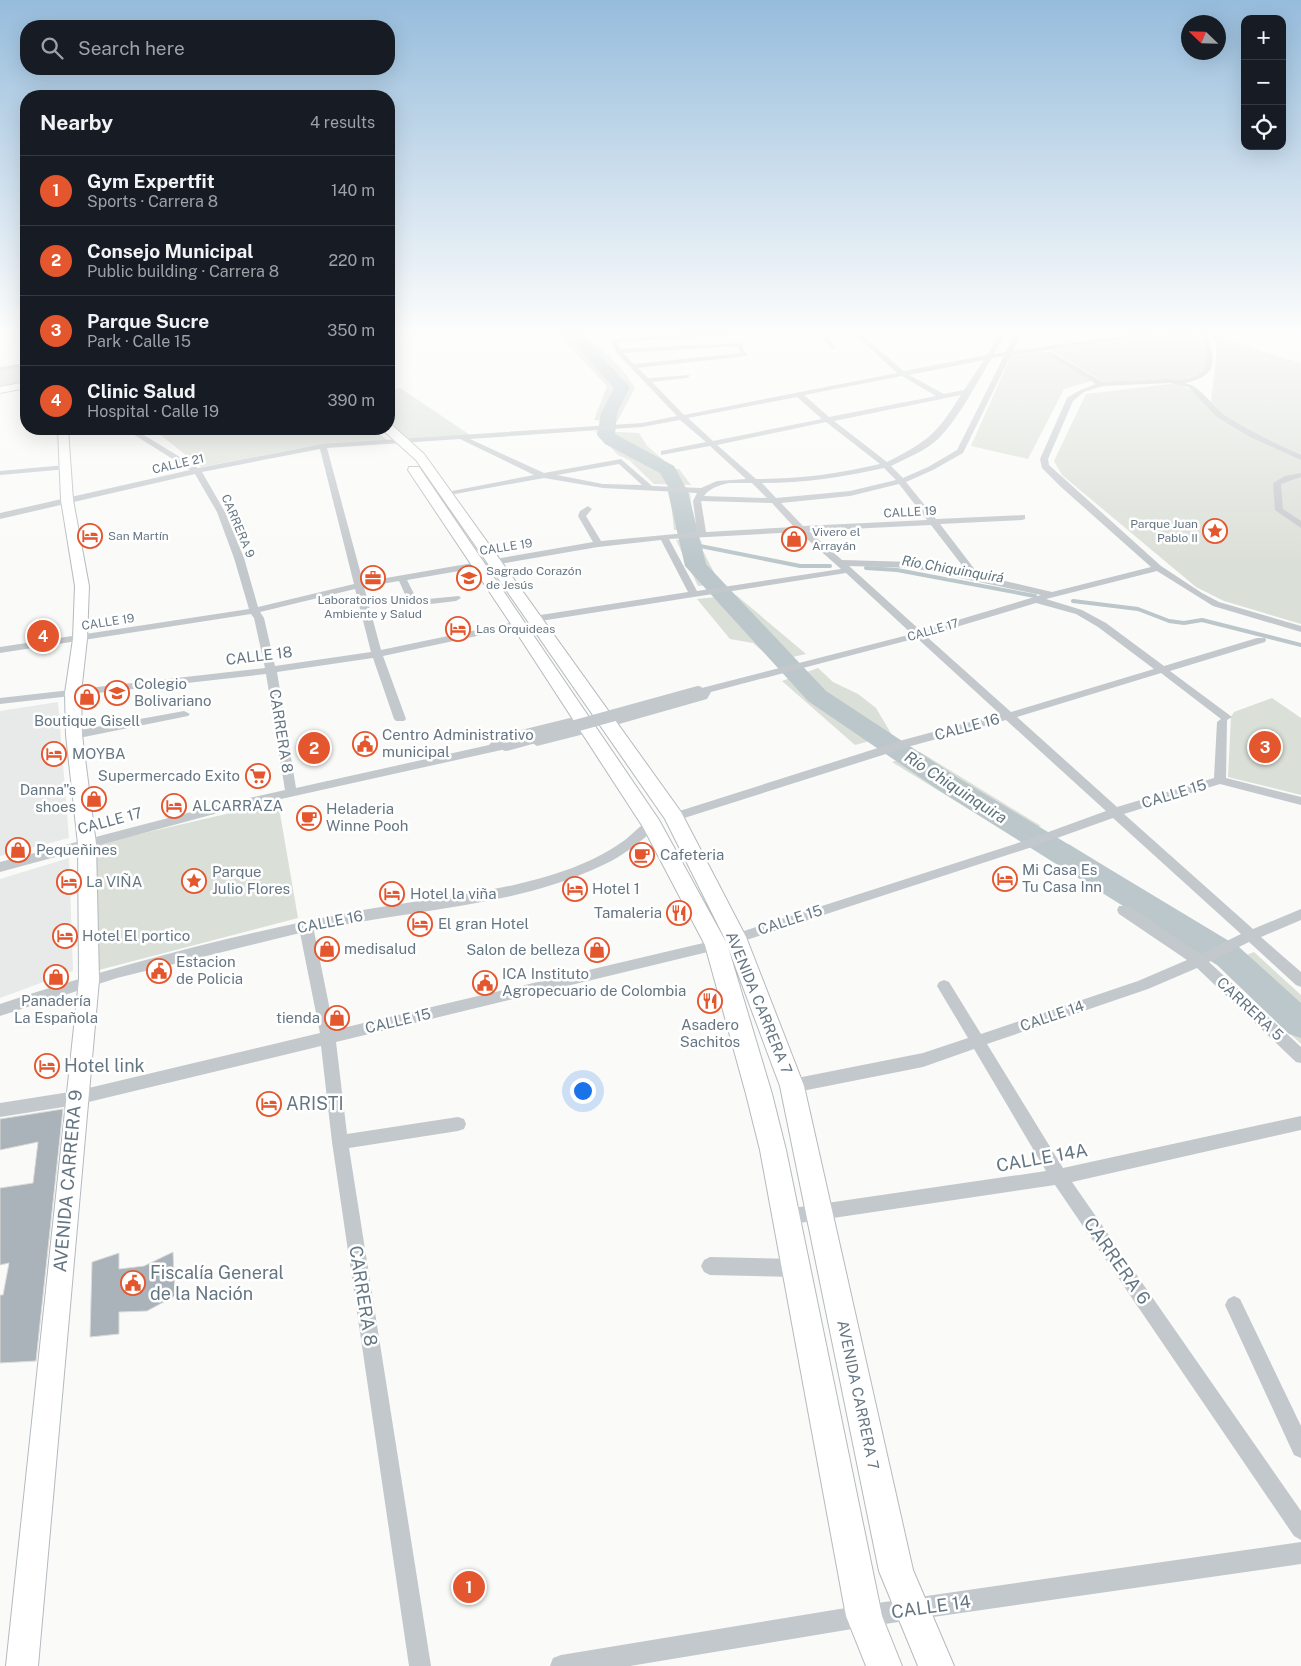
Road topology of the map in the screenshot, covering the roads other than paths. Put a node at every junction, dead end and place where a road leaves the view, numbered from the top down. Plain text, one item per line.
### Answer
1 (673, 408) edge
2 (735, 408) edge
3 (814, 408) edge
4 (889, 408) edge
5 (956, 408) edge
6 (981, 408) edge
7 (1066, 408) edge
8 (1212, 408) edge
9 (683, 418) junction
10 (828, 420) junction
11 (62, 435) edge
12 (139, 435) edge
13 (395, 438) edge
14 (463, 438) junction
15 (711, 443) junction
16 (324, 446) junction
17 (664, 452) dead end
18 (1301, 458) edge
19 (886, 465) junction
20 (65, 467) junction
21 (197, 470) junction
22 (0, 473) edge
23 (541, 475) junction
24 (1301, 475) edge
25 (754, 482) junction
26 (900, 482) junction
27 (648, 488) junction
28 (447, 494) junction
29 (700, 495) junction
30 (68, 500) junction
31 (774, 501) junction
32 (588, 509) dead end
33 (0, 516) edge
34 (1022, 517) dead end
35 (935, 523) junction
36 (1301, 525) edge
37 (802, 530) junction
38 (699, 536) junction
39 (664, 538) junction
40 (598, 544) junction
41 (486, 562) junction
42 (840, 563) junction
43 (1158, 568) junction
44 (849, 570) junction
45 (976, 577) junction
46 (402, 578) junction
47 (360, 586) junction
48 (694, 595) junction
49 (1051, 595) junction
50 (456, 598) dead end
51 (1035, 600) junction
52 (254, 611) junction
53 (527, 622) junction
54 (1301, 629) edge
55 (918, 635) junction
56 (80, 639) junction
57 (1261, 640) dead end
58 (0, 650) edge
59 (377, 654) junction
60 (1162, 669) junction
61 (271, 670) junction
62 (703, 691) junction
63 (73, 693) junction
64 (0, 701) edge
65 (184, 714) dead end
66 (1009, 716) junction
67 (400, 719) dead end
68 (594, 722) junction
69 (74, 735) junction
70 (491, 748) junction
71 (1220, 780) junction
72 (291, 792) junction
73 (1301, 801) edge
74 (1114, 813) junction
75 (663, 821) junction
76 (87, 844) junction
77 (0, 867) edge
78 (1124, 910) dead end
79 (1301, 914) edge
80 (306, 926) junction
81 (1252, 936) junction
82 (725, 941) junction
83 (1204, 958) junction
84 (89, 980) junction
85 (1301, 981) edge
86 (944, 986) dead end
87 (0, 1010) edge
88 (328, 1038) junction
89 (976, 1042) junction
90 (1301, 1057) edge
91 (792, 1086) junction
92 (76, 1098) junction
93 (0, 1110) edge
94 (1301, 1123) edge
95 (458, 1124) dead end
96 (340, 1142) junction
97 (1059, 1177) junction
98 (818, 1212) junction
99 (786, 1217) junction
100 (710, 1266) dead end
101 (796, 1268) junction
102 (1234, 1305) dead end
103 (1301, 1448) edge
104 (1301, 1529) edge
105 (1301, 1553) edge
106 (912, 1609) junction
107 (864, 1616) junction
108 (22, 1666) edge
109 (420, 1666) edge
110 (561, 1666) edge
111 (884, 1666) edge
112 (936, 1666) edge

1 - 9 street
2 - 9 street, CALLE 21
3 - 10 street
4 - 10 street
5 - 19 street
6 - 26 street
7 - 43 street
8 - 18 street
9 - 14 street, CALLE 21
9 - 15 street
10 - 15 street
10 - 19 street
11 - 20 street, AVENIDA CARRERA 9
12 - 21 street, CARRERA 9
13 - 14 street, CALLE 21
13 - 16 street, CALLE 21
13 - 28 main road, AVENIDA CARRERA 7
13 - 41 main road, AVENIDA CARRERA 7
14 - 23 street
15 - 17 street
15 - 25 street
16 - 21 street, CALLE 21
16 - 47 street
19 - 25 street
19 - 26 street
20 - 22 street
20 - 30 street, AVENIDA CARRERA 9
21 - 30 street, CALLE 21
21 - 52 street, CARRERA 9
23 - 27 street
23 - 27 street
23 - 28 street
24 - 36 street
25 - 29 street
25 - 31 street
26 - 31 street
26 - 35 street
27 - 29 street
28 - 41 main road, AVENIDA CARRERA 7
29 - 31 street
29 - 38 street
30 - 33 street, CALLE 21
30 - 56 street, AVENIDA CARRERA 9
31 - 37 street
32 - 40 street
34 - 35 street, CALLE 19
35 - 37 street, CALLE 19
35 - 45 street
37 - 38 street, CALLE 19
37 - 42 street
38 - 39 street, CALLE 19
39 - 40 street, CALLE 19
39 - 48 street
40 - 41 street, CALLE 19
41 - 46 street, CALLE 19
41 - 53 main road, AVENIDA CARRERA 7
42 - 44 street
42 - 45 street
43 - 49 street, CALLE 17
43 - 54 street
44 - 48 street, CALLE 18
44 - 55 street
45 - 49 street
46 - 47 street, CALLE 19
46 - 50 street
47 - 52 street, CALLE 19
47 - 59 street
48 - 53 street, CALLE 18
49 - 51 street, CALLE 17
51 - 55 street, CALLE 17
51 - 60 street
52 - 56 street, CALLE 19
52 - 61 street, CARRERA 9
53 - 59 street, CALLE 18
53 - 68 main road, AVENIDA CARRERA 7
55 - 62 street, CALLE 17
55 - 66 street
56 - 58 street, CALLE 19
56 - 63 street, AVENIDA CARRERA 9
57 - 60 street, CALLE 16
59 - 61 street, CALLE 18
59 - 67 street
60 - 66 street, CALLE 16
60 - 71 street
61 - 63 street, CALLE 18
61 - 72 street, CARRERA 8
62 - 68 street, CALLE 17
62 - 70 street, CALLE 17, bridge
63 - 64 street, CALLE 18
63 - 69 street, AVENIDA CARRERA 9
65 - 69 street
66 - 74 street
66 - 75 street, CALLE 16
68 - 70 street, CALLE 17
68 - 75 main road, AVENIDA CARRERA 7
69 - 76 street, AVENIDA CARRERA 9
70 - 72 street, CALLE 17
71 - 73 street
71 - 74 street, CALLE 15
72 - 76 street, CALLE 17
74 - 81 street
74 - 82 street, CALLE 15
75 - 80 street, CALLE 16
75 - 82 main road, AVENIDA CARRERA 7
76 - 77 street, CALLE 17
76 - 84 street, AVENIDA CARRERA 9
78 - 83 street, CARRERA 5
79 - 81 street, CALLE 14
80 - 84 street, CALLE 16
80 - 88 street, CARRERA 8
81 - 83 street, CALLE 14
81 - 85 street
82 - 88 street, CALLE 15
82 - 91 main road, AVENIDA CARRERA 7
82 - 99 main road, AVENIDA CARRERA 7
83 - 89 street, CALLE 14
83 - 90 street, CARRERA 5
84 - 87 street, CALLE 16
84 - 92 street, AVENIDA CARRERA 9
86 - 89 street, CARRERA 6
88 - 92 street, CALLE 15
88 - 96 street, CARRERA 8
89 - 91 street, CALLE 14
89 - 97 street, CARRERA 6
91 - 98 main road, AVENIDA CARRERA 7
92 - 93 street, CALLE 15
92 - 108 street, AVENIDA CARRERA 9
94 - 97 street, CALLE 14A
95 - 96 street
96 - 109 street, CARRERA 8
97 - 98 street, CALLE 14A
97 - 104 street, CARRERA 6
98 - 99 street, CALLE 14A
98 - 106 main road, AVENIDA CARRERA 7
99 - 101 main road, AVENIDA CARRERA 7
100 - 101 street
101 - 107 main road, AVENIDA CARRERA 7
102 - 103 street
105 - 106 street, CALLE 14
106 - 107 street, CALLE 14
106 - 112 main road, AVENIDA CARRERA 7
107 - 110 street, CALLE 14
107 - 111 main road, AVENIDA CARRERA 7

